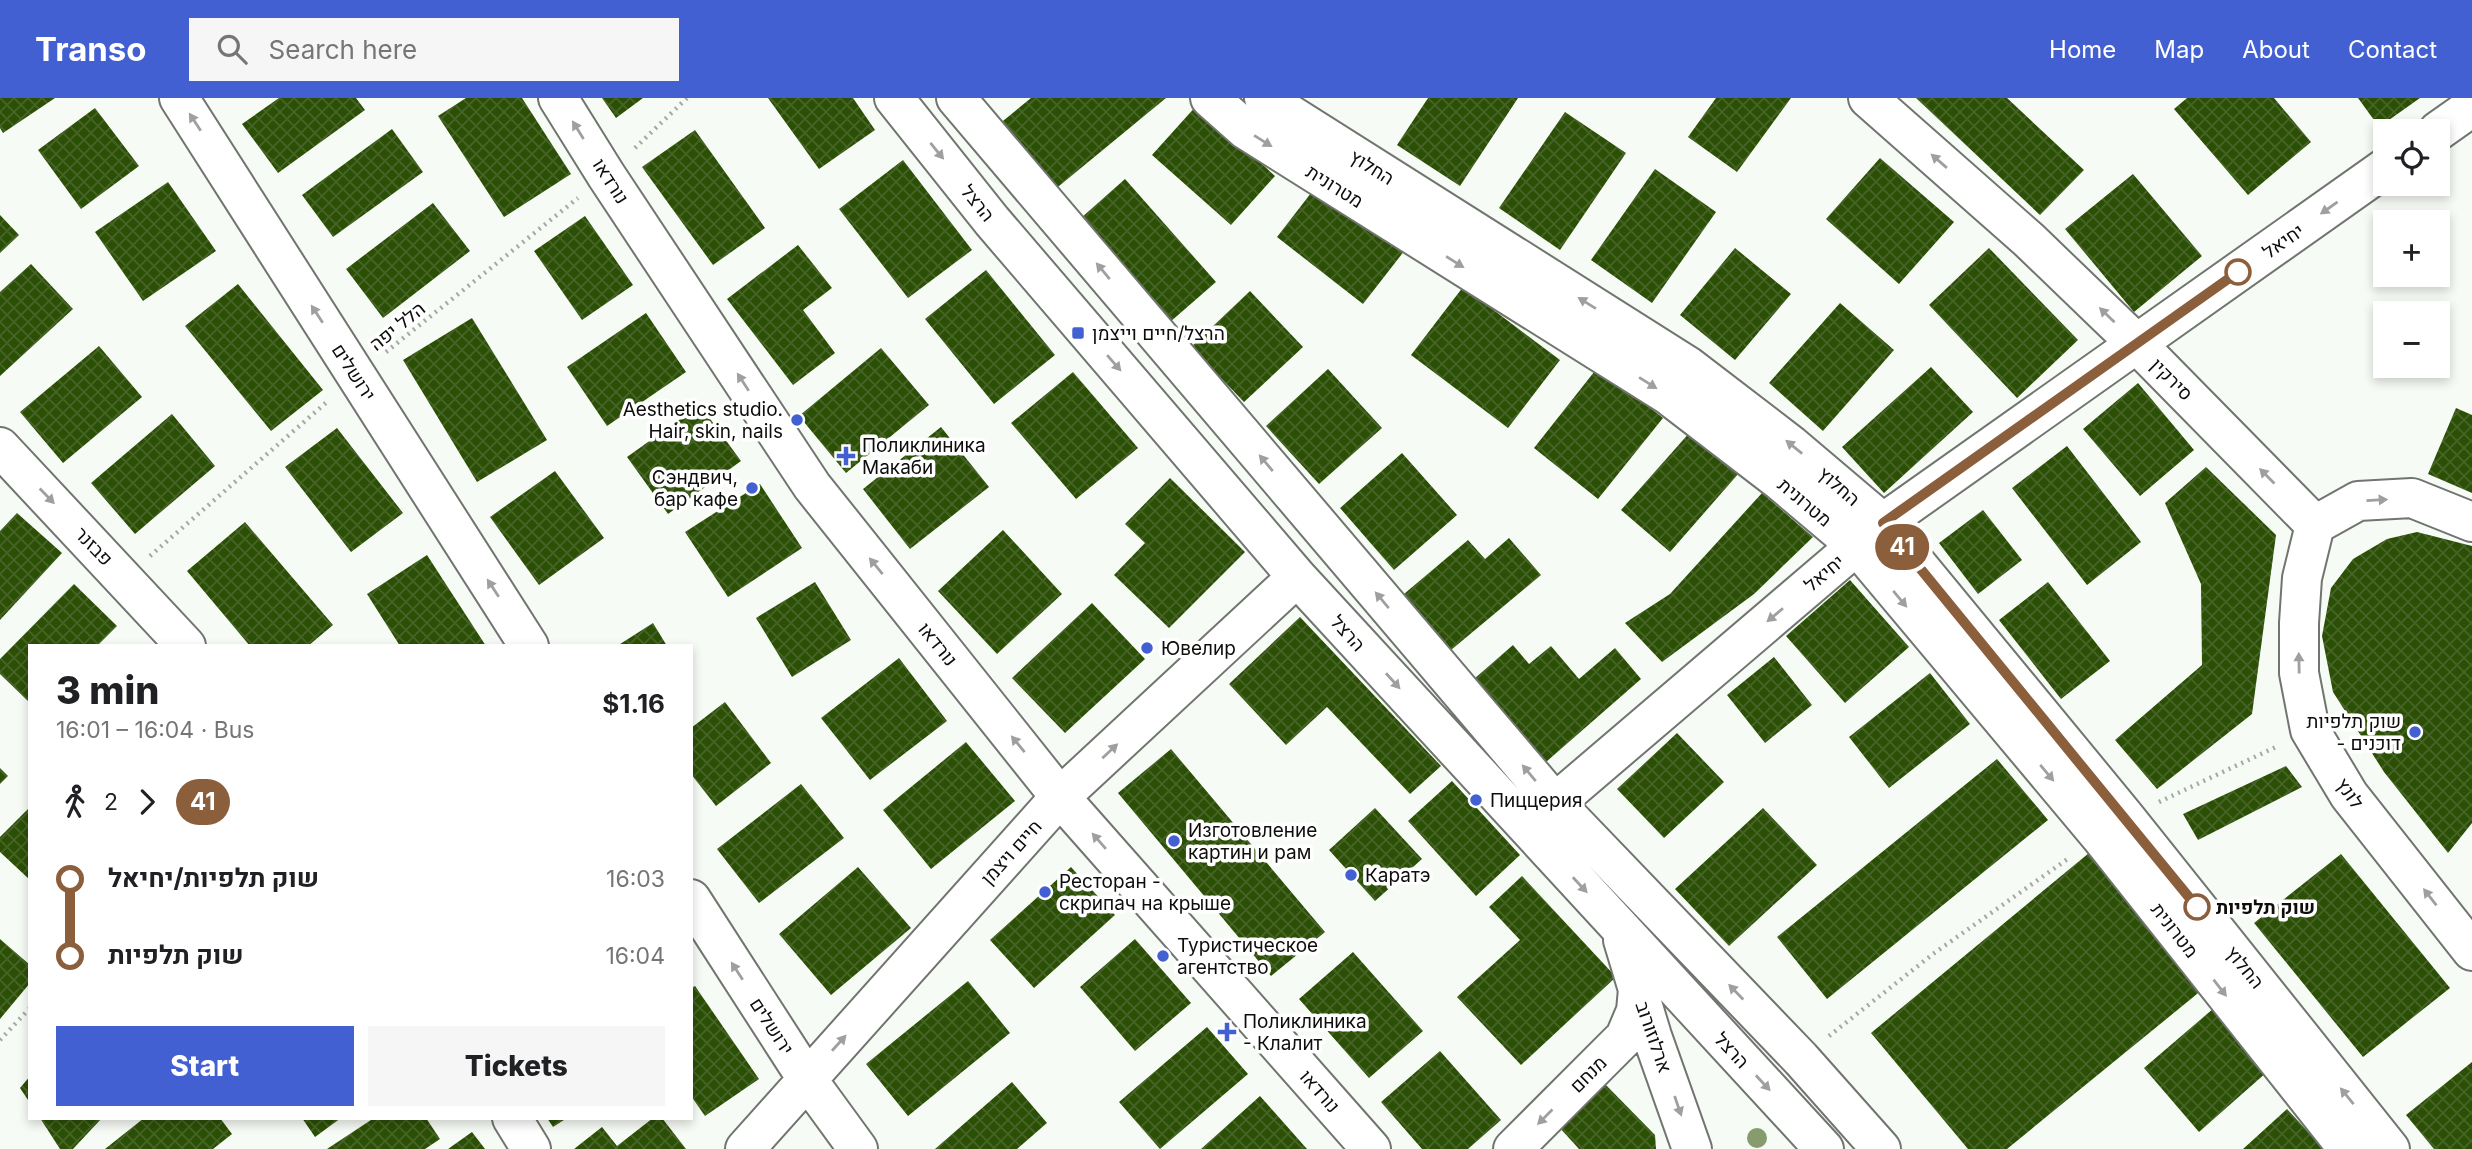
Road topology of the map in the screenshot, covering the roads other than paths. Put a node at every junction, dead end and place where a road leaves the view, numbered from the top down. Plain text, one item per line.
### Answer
1 (179, 98) edge
2 (558, 98) edge
3 (894, 98) edge
4 (956, 98) edge
5 (1210, 98) edge
6 (1264, 98) edge
7 (1868, 98) edge
8 (2472, 107) edge
9 (2450, 123) edge
10 (2373, 177) edge
11 (2137, 344) junction
12 (0, 447) edge
13 (2472, 522) edge
14 (2315, 525) junction
15 (1870, 535) junction
16 (1297, 577) junction
17 (185, 644) edge
18 (528, 644) edge
19 (1060, 797) junction
20 (1555, 803) junction
21 (1542, 845) junction
22 (693, 902) edge
23 (1617, 925) junction
24 (2472, 951) edge
25 (1638, 987) junction
26 (1711, 1028) junction
27 (1801, 1059) junction
28 (1665, 1070) junction
29 (807, 1079) junction
30 (513, 1120) edge
31 (531, 1149) edge
32 (746, 1149) edge
33 (858, 1149) edge
34 (1371, 1149) edge
35 (1513, 1149) edge
36 (1692, 1149) edge
37 (1824, 1149) edge
38 (1881, 1149) edge
39 (2348, 1149) edge
40 (2390, 1149) edge

18 -> 1 street, ירושלים
19 -> 2 street, נורדאו
3 -> 16 street, הרצל
20 -> 4 street
5 -> 15 street, מטרונית
15 -> 6 street, החלוץ
11 -> 7 street, סירקין
8 - 9 street
10 -> 11 street, יחיאל
14 -> 11 street, סירקין
11 - 15 street, יחיאל
12 -> 17 street, פבזנר
14 -> 13 street
24 -> 14 street, לונץ
15 -> 20 street, יחיאל
15 -> 39 street, מטרונית
40 -> 15 street, החלוץ
19 -> 16 street, חיים ויצמן
16 -> 21 street, הרצל
29 -> 19 street, חיים ויצמן
34 -> 19 street, נורדאו
20 - 21 street, יחיאל
27 -> 20 street
21 -> 23 street, הרצל
29 -> 22 street, ירושלים
23 - 25 street, ארלוזורוב
23 - 26 street, הרצל
25 - 28 street, ארלוזורוב
25 -> 35 street, מנחם
26 - 27 street
26 - 28 street
26 -> 37 street, הרצל
27 - 38 street
28 -> 36 street, ארלוזורוב
29 - 32 street, חיים ויצמן
29 - 33 street, ירושלים
30 - 31 street

